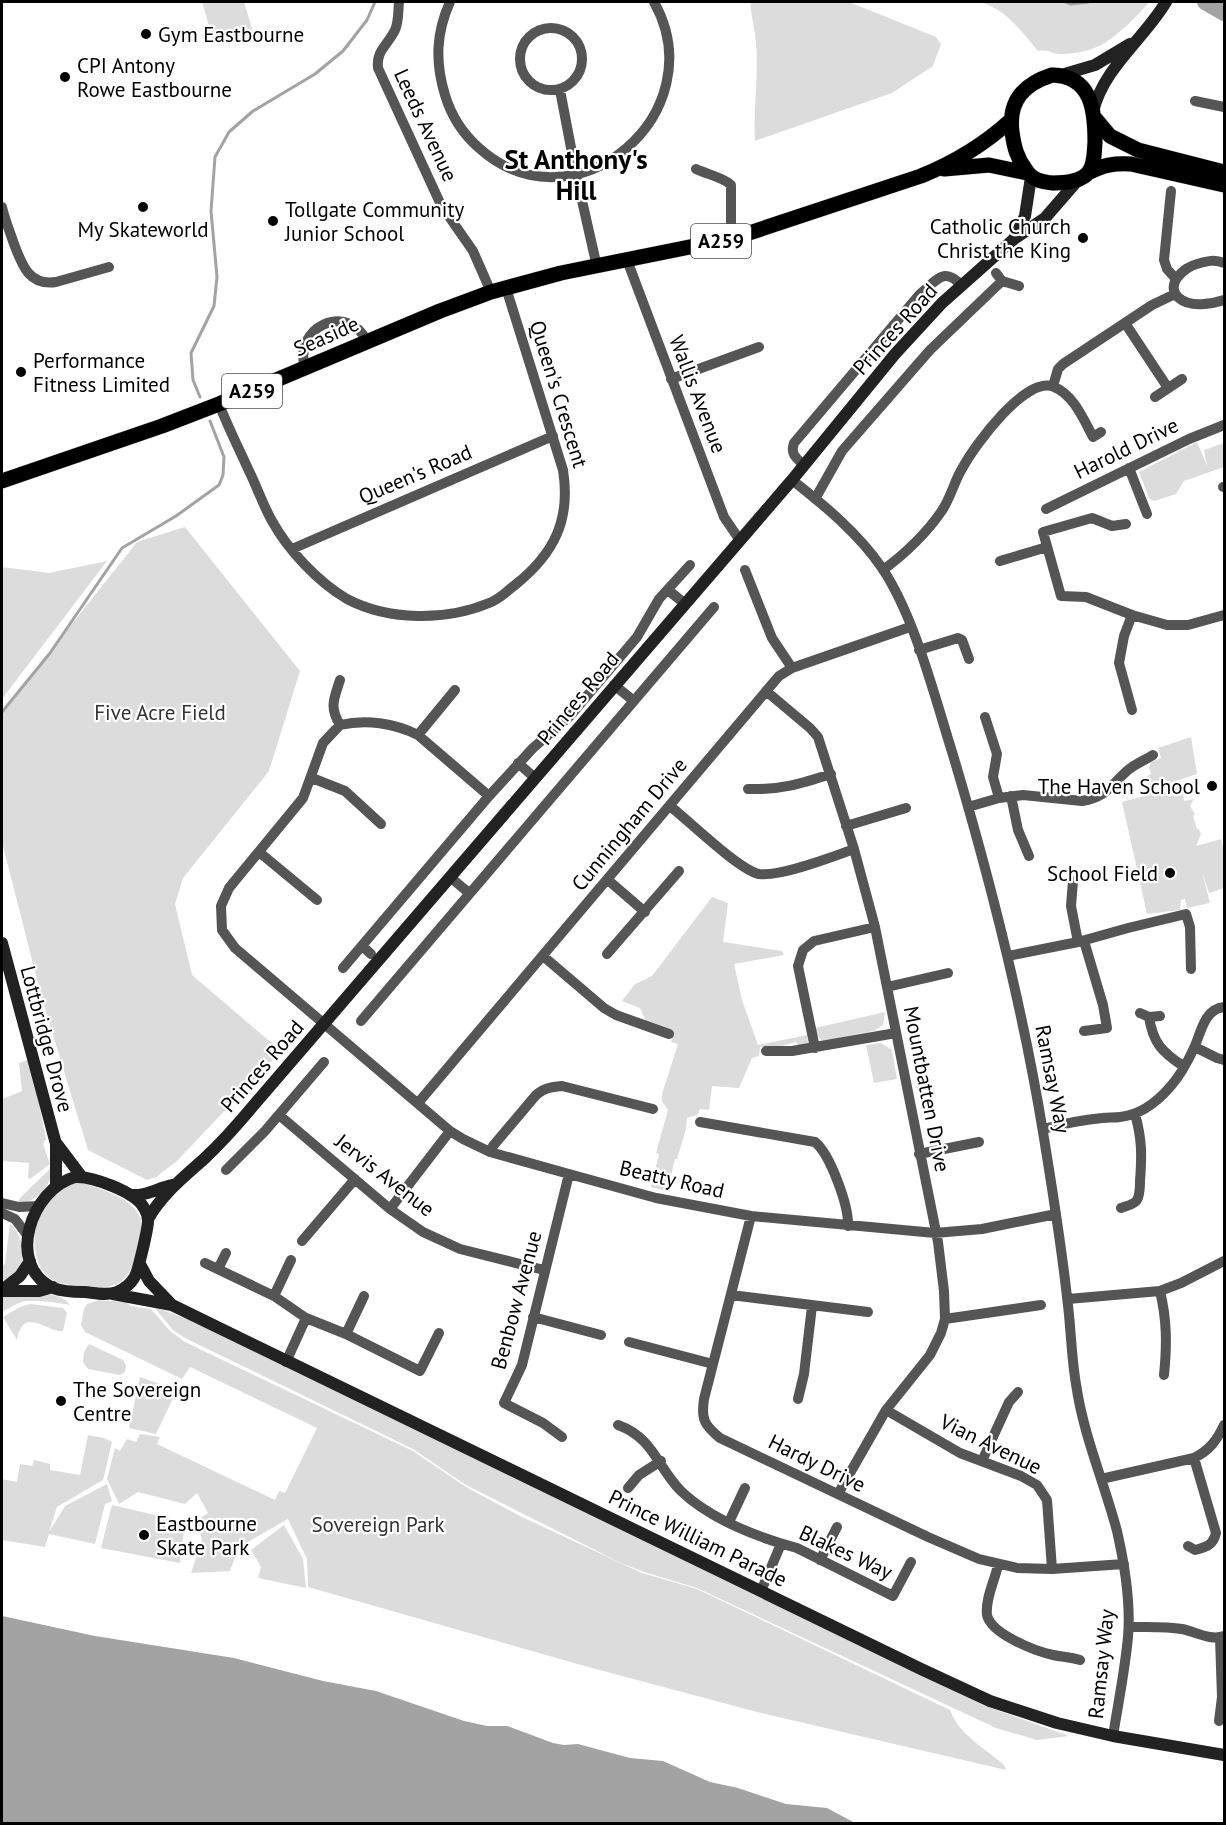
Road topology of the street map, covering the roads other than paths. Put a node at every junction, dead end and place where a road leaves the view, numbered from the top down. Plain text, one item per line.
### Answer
1 (399, 2) edge
2 (450, 2) edge
3 (654, 2) edge
4 (1166, 2) edge
5 (1139, 38) junction
6 (1061, 75) junction
7 (560, 90) junction
8 (1195, 101) dead end
9 (1224, 107) edge
10 (1094, 115) junction
11 (1011, 120) junction
12 (696, 169) dead end
13 (938, 169) junction
14 (1224, 172) edge
15 (576, 174) junction
16 (1029, 175) junction
17 (1083, 176) junction
18 (1224, 185) edge
19 (1183, 202) dead end
20 (2, 207) edge
21 (734, 238) junction
22 (1014, 239) junction
23 (627, 260) junction
24 (1224, 263) edge
25 (109, 267) dead end
26 (597, 267) junction
27 (1176, 279) junction
28 (962, 286) junction
29 (1019, 286) dead end
30 (498, 290) junction
31 (1175, 294) junction
32 (1224, 300) edge
33 (1125, 323) junction
34 (367, 341) junction
35 (759, 347) dead end
36 (304, 368) junction
37 (671, 379) junction
38 (1182, 379) dead end
39 (1053, 386) junction
40 (1168, 388) junction
41 (1155, 398) dead end
42 (219, 404) junction
43 (1224, 425) edge
44 (1101, 432) dead end
45 (553, 436) junction
46 (804, 465) junction
47 (1130, 468) junction
48 (792, 480) junction
49 (2, 481) edge
50 (815, 499) junction
51 (1046, 509) dead end
52 (1147, 514) dead end
53 (1126, 524) dead end
54 (739, 539) junction
55 (1047, 547) junction
56 (292, 549) junction
57 (1000, 561) dead end
58 (690, 565) dead end
59 (745, 570) dead end
60 (883, 570) junction
61 (668, 590) junction
62 (684, 603) junction
63 (714, 607) dead end
64 (1132, 615) junction
65 (1224, 615) edge
66 (910, 627) junction
67 (919, 650) junction
68 (969, 659) dead end
69 (792, 668) junction
70 (340, 680) dead end
71 (615, 685) junction
72 (455, 690) dead end
73 (766, 691) junction
74 (634, 701) junction
75 (1132, 710) dead end
76 (985, 717) dead end
77 (340, 725) junction
78 (418, 735) junction
79 (1153, 755) dead end
80 (518, 763) junction
81 (831, 774) junction
82 (312, 778) junction
83 (535, 778) junction
84 (748, 789) dead end
85 (489, 796) junction
86 (1011, 796) junction
87 (999, 798) junction
88 (670, 806) junction
89 (968, 807) junction
90 (906, 808) dead end
91 (381, 824) dead end
92 (846, 826) junction
93 (854, 849) junction
94 (259, 852) junction
95 (1029, 856) dead end
96 (679, 871) dead end
97 (450, 877) junction
98 (608, 880) junction
99 (1072, 881) dead end
100 (469, 893) junction
101 (317, 900) dead end
102 (645, 912) junction
103 (875, 927) junction
104 (1081, 941) junction
105 (2, 944) edge
106 (362, 946) junction
107 (371, 954) dead end
108 (607, 954) dead end
109 (543, 956) junction
110 (1008, 956) junction
111 (343, 968) dead end
112 (1191, 969) dead end
113 (948, 973) dead end
114 (887, 987) junction
115 (1224, 1007) edge
116 (1149, 1015) dead end
117 (361, 1021) dead end
118 (324, 1024) junction
119 (1084, 1032) dead end
120 (896, 1033) junction
121 (669, 1034) dead end
122 (815, 1047) junction
123 (1195, 1047) junction
124 (766, 1051) dead end
125 (1224, 1060) edge
126 (324, 1062) dead end
127 (1183, 1066) junction
128 (417, 1103) junction
129 (653, 1109) dead end
130 (1135, 1114) junction
131 (279, 1115) junction
132 (699, 1122) dead end
133 (1043, 1129) junction
134 (450, 1131) junction
135 (979, 1142) dead end
136 (56, 1144) junction
137 (490, 1152) junction
138 (919, 1154) junction
139 (226, 1170) dead end
140 (569, 1174) junction
141 (82, 1177) junction
142 (355, 1179) junction
143 (174, 1184) junction
144 (56, 1187) junction
145 (130, 1195) junction
146 (2, 1203) edge
147 (38, 1206) junction
148 (1121, 1208) dead end
149 (390, 1209) junction
150 (2, 1213) edge
151 (1056, 1214) junction
152 (751, 1216) junction
153 (148, 1219) junction
154 (848, 1226) junction
155 (935, 1233) junction
156 (28, 1236) junction
157 (302, 1241) dead end
158 (226, 1253) dead end
159 (291, 1260) dead end
160 (30, 1261) junction
161 (1224, 1261) edge
162 (205, 1263) dead end
163 (140, 1264) junction
164 (218, 1269) junction
165 (544, 1270) junction
166 (53, 1287) junction
167 (2, 1291) edge
168 (1160, 1291) junction
169 (113, 1294) junction
170 (731, 1295) junction
171 (274, 1296) junction
172 (364, 1296) dead end
173 (1068, 1299) junction
174 (172, 1305) junction
175 (1041, 1305) dead end
176 (812, 1306) junction
177 (868, 1312) dead end
178 (532, 1317) junction
179 (306, 1318) junction
180 (945, 1319) junction
181 (439, 1333) dead end
182 (346, 1334) junction
183 (601, 1335) dead end
184 (629, 1342) dead end
185 (286, 1362) junction
186 (713, 1364) junction
187 (1164, 1375) dead end
188 (1018, 1392) dead end
189 (798, 1399) dead end
190 (886, 1410) junction
191 (618, 1425) dead end
192 (1224, 1425) edge
193 (562, 1437) dead end
194 (1194, 1458) junction
195 (661, 1461) junction
196 (982, 1461) junction
197 (1101, 1479) junction
198 (628, 1488) dead end
199 (745, 1488) dead end
200 (838, 1494) junction
201 (729, 1522) junction
202 (837, 1527) dead end
203 (781, 1544) junction
204 (1188, 1546) dead end
205 (820, 1560) junction
206 (910, 1562) dead end
207 (1124, 1564) junction
208 (998, 1565) junction
209 (1052, 1569) junction
210 (761, 1591) junction
211 (1129, 1627) junction
212 (1222, 1637) edge
213 (1080, 1660) dead end
214 (1223, 1697) edge
215 (1220, 1721) dead end
216 (1113, 1736) junction
217 (1224, 1755) edge

1 - 30 street, Leeds Avenue
2 - 15 street
3 - 15 street
4 - 5 street
5 - 6 street
5 - 10 street
6 - 10 main road
6 - 11 main road
7 - 7 street
7 - 15 street
8 - 9 street
10 - 14 main road
10 - 17 main road
11 - 13 main road, A259
11 - 16 main road
12 - 21 street
13 - 16 main road, A259
13 - 21 main road, A259
15 - 26 street
16 - 17 main road
16 - 22 street, Princes Road
17 - 18 main road
17 - 22 street, Princes Road
19 - 27 street
20 - 25 street
21 - 23 main road, A259
22 - 28 street, Princes Road
23 - 26 main road, A259
23 - 37 street, Wallis Avenue
24 - 27 street
26 - 30 main road, A259
27 - 31 street
28 - 46 street, Princes Road
28 - 46 street
29 - 50 street
30 - 34 main road, Seaside / A259
30 - 45 street, Queen's Crescent
31 - 32 street
31 - 33 street
33 - 39 street
33 - 40 street
34 - 36 main road, Seaside / A259
34 - 36 street
35 - 37 street
36 - 42 main road, Seaside / A259
37 - 54 street, Wallis Avenue
38 - 40 street
39 - 44 street
39 - 60 street
40 - 41 street
42 - 49 main road, Seaside / A259
42 - 56 street, Queen's Crescent
43 - 47 street, Harold Drive
45 - 56 street, Queen's Road
45 - 56 street, Queen's Crescent
46 - 48 street, Princes Road
47 - 51 street, Harold Drive
47 - 52 street
48 - 50 street, Ramsay Way
48 - 54 street, Princes Road
50 - 60 street, Ramsay Way
53 - 55 street
54 - 62 street, Princes Road
55 - 57 street
55 - 64 street
58 - 61 street, Princes Road
59 - 69 street
60 - 66 street, Ramsay Way
61 - 62 street
61 - 80 street, Princes Road
62 - 71 street, Princes Road
63 - 74 street, Princes Road
64 - 65 street
64 - 75 street
66 - 67 street, Ramsay Way
66 - 69 street, Cunningham Drive
67 - 68 street
67 - 89 street, Ramsay Way
69 - 73 street, Cunningham Drive
70 - 77 street
71 - 74 street
71 - 83 street, Princes Road
72 - 78 street
73 - 81 street, Mountbatten Drive
73 - 88 street, Cunningham Drive
74 - 100 street, Princes Road
76 - 87 street
77 - 78 street
77 - 82 street, Beatty Road
78 - 85 street
79 - 86 street
80 - 83 street
80 - 85 street, Princes Road
81 - 84 street
81 - 92 street, Mountbatten Drive
82 - 91 street
82 - 94 street, Beatty Road
83 - 97 street, Princes Road
85 - 106 street, Princes Road
86 - 87 street
86 - 95 street
87 - 89 street
88 - 93 street
88 - 98 street, Cunningham Drive
89 - 110 street, Ramsay Way
90 - 92 street
92 - 93 street, Mountbatten Drive
93 - 103 street, Mountbatten Drive
94 - 101 street
94 - 118 street, Beatty Road
96 - 102 street
97 - 100 street
97 - 118 street, Princes Road
98 - 102 street
98 - 109 street, Cunningham Drive
99 - 104 street
100 - 117 street, Princes Road
102 - 108 street
103 - 114 street, Mountbatten Drive
103 - 122 street
104 - 110 street
104 - 112 street
104 - 119 street
105 - 136 street, Lottbridge Drove
106 - 107 street
106 - 111 street, Princes Road
109 - 121 street
109 - 128 street, Cunningham Drive
110 - 133 street, Ramsay Way
113 - 114 street
114 - 120 street, Mountbatten Drive
115 - 123 street
116 - 127 street
118 - 128 street, Beatty Road
118 - 143 street, Princes Road
120 - 122 street
120 - 138 street, Mountbatten Drive
122 - 124 street
123 - 125 street
123 - 127 street
126 - 131 street, Princes Road
127 - 130 street
128 - 134 street, Beatty Road
129 - 137 street
130 - 133 street
130 - 148 street
131 - 139 street, Princes Road
131 - 142 street, Jervis Avenue
132 - 154 street
133 - 151 street, Ramsay Way
134 - 137 street, Beatty Road
134 - 149 street
135 - 138 street
136 - 141 street, Lottbridge Drove
136 - 144 street, Lottbridge Drove
137 - 140 street, Beatty Road
138 - 155 street, Mountbatten Drive
140 - 152 street, Beatty Road
140 - 165 street, Benbow Avenue
141 - 144 street
141 - 145 street
142 - 149 street, Jervis Avenue
142 - 157 street
143 - 145 street, Princes Road
143 - 153 street, Princes Road
144 - 147 street
145 - 153 street
146 - 147 street
147 - 156 street
149 - 165 street, Jervis Avenue
150 - 156 street
151 - 155 street, Beatty Road
151 - 173 street, Ramsay Way
152 - 154 street, Beatty Road
152 - 170 street, Hardy Drive
153 - 163 street
154 - 155 street, Beatty Road
155 - 180 street, Mountbatten Drive
156 - 160 street
158 - 164 street
159 - 171 street
160 - 166 street
160 - 167 street
161 - 168 street
162 - 164 street
163 - 169 street
163 - 174 street, Prince William Parade
164 - 171 street
165 - 178 street, Benbow Avenue
166 - 167 street
166 - 169 street
168 - 173 street
168 - 187 street
169 - 174 street, Prince William Parade
170 - 176 street
170 - 186 street, Hardy Drive
171 - 179 street
172 - 182 street
173 - 197 street, Ramsay Way
174 - 185 street, Prince William Parade
175 - 180 street
176 - 177 street
176 - 189 street
178 - 183 street
178 - 193 street, Benbow Avenue
179 - 182 street
179 - 185 street
180 - 190 street, Mountbatten Drive
181 - 182 street
184 - 186 street
185 - 210 street, Prince William Parade
186 - 200 street, Hardy Drive
188 - 196 street
190 - 196 street, Vian Avenue
190 - 200 street, Mountbatten Drive
191 - 195 street, Blakes Way
192 - 194 street
194 - 197 street
194 - 204 street
195 - 198 street
195 - 201 street, Blakes Way
196 - 209 street, Vian Avenue
197 - 207 street, Ramsay Way
199 - 201 street
200 - 208 street, Hardy Drive
201 - 203 street, Blakes Way
202 - 205 street
203 - 205 street, Blakes Way
203 - 210 street, Blakes Way
205 - 206 street, Blakes Way
207 - 209 street, Hardy Drive
207 - 211 street, Ramsay Way
208 - 209 street, Hardy Drive
208 - 213 street
210 - 216 street, Prince William Parade
211 - 212 street
211 - 216 street, Ramsay Way
212 - 214 street
214 - 215 street
216 - 217 street, Prince William Parade

